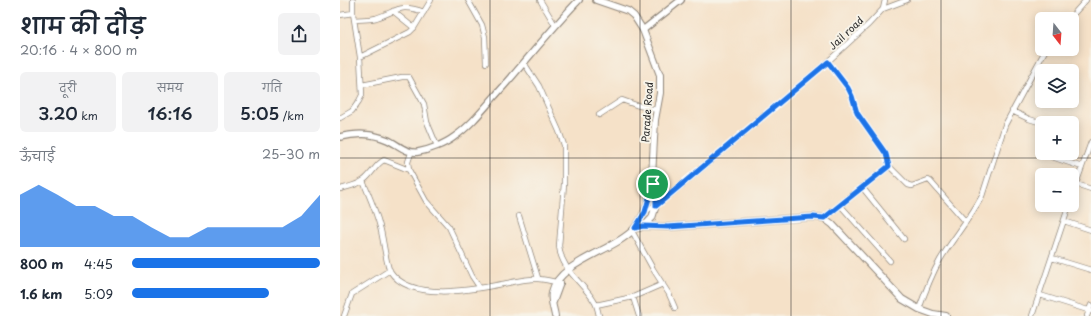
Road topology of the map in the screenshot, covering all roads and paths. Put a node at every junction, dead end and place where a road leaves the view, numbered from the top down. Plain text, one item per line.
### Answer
1 (353, 0) edge
2 (432, 0) edge
3 (468, 0) edge
4 (540, 0) edge
5 (579, 0) edge
6 (596, 0) edge
7 (681, 0) edge
8 (885, 0) edge
9 (907, 0) edge
10 (1086, 0) edge
11 (883, 9) junction
12 (393, 11) junction
13 (424, 12) junction
14 (1075, 12) edge
15 (353, 13) junction
16 (340, 15) edge
17 (354, 20) junction
18 (556, 24) junction
19 (414, 28) junction
20 (643, 30) junction
21 (1042, 56) edge
22 (360, 57) junction
23 (828, 62) junction
24 (486, 63) dead end
25 (524, 63) junction
26 (362, 85) junction
27 (657, 110) junction
28 (1012, 111) junction
29 (599, 115) dead end
30 (340, 118) edge
31 (1035, 121) edge
32 (340, 137) edge
33 (1091, 142) edge
34 (437, 146) junction
35 (1090, 150) edge
36 (411, 153) junction
37 (1061, 160) edge
38 (889, 166) junction
39 (1082, 167) junction
40 (409, 170) junction
41 (1079, 176) edge
42 (363, 181) junction
43 (653, 184) junction
44 (1079, 185) edge
45 (862, 187) junction
46 (340, 189) edge
47 (1091, 189) edge
48 (840, 205) junction
49 (656, 206) junction
50 (645, 212) junction
51 (1067, 212) edge
52 (519, 216) dead end
53 (824, 218) junction
54 (966, 222) junction
55 (1064, 222) junction
56 (643, 226) junction
57 (633, 230) junction
58 (1091, 230) edge
59 (904, 239) dead end
60 (1052, 258) junction
61 (890, 261) dead end
62 (390, 270) junction
63 (571, 270) junction
64 (1091, 270) edge
65 (538, 278) junction
66 (556, 282) junction
67 (664, 284) junction
68 (480, 288) junction
69 (1040, 295) junction
70 (633, 297) junction
71 (553, 302) junction
72 (596, 305) junction
73 (1091, 305) edge
74 (675, 308) dead end
75 (919, 308) junction
76 (1090, 311) edge
77 (344, 316) edge
78 (555, 316) edge
79 (600, 316) edge
80 (639, 316) edge
81 (946, 316) edge
82 (1032, 316) edge
83 (1087, 316) edge

1 - 15 street
2 - 13 street
3 - 24 street
4 - 18 street
5 - 18 street
6 - 20 main road, Parade Road
7 - 20 street
8 - 11 street
9 - 11 street
10 - 14 street
11 - 23 street, Jail road
12 - 13 street
12 - 17 street
12 - 19 street
13 - 19 street
15 - 16 street
15 - 17 street
17 - 22 street
18 - 25 street
19 - 22 street
20 - 27 main road, Parade Road
21 - 28 street
22 - 26 street
23 - 38 street
23 - 49 street, Jail road
25 - 34 street
25 - 63 street
26 - 30 street
26 - 34 street
27 - 29 street
27 - 43 main road, Parade Road
28 - 31 street
28 - 54 street
32 - 36 street
33 - 35 street
34 - 36 street
35 - 39 street
36 - 40 street
37 - 39 street
38 - 45 street
38 - 54 street
39 - 41 street
40 - 42 street
40 - 68 street
42 - 46 street
42 - 62 street
43 - 49 main road
43 - 50 main road
44 - 47 street
45 - 48 street
45 - 59 street
48 - 53 street
48 - 61 street
49 - 50 street, Jail road
49 - 56 main road
50 - 57 main road
51 - 55 street
52 - 65 street
53 - 56 main road
53 - 75 main road
54 - 75 street
55 - 58 street
55 - 60 street
56 - 57 main road
57 - 63 main road
57 - 67 street
60 - 64 street
60 - 69 street
62 - 68 street
62 - 77 street
63 - 66 main road
63 - 71 main road
63 - 72 street
65 - 66 street
65 - 68 street
66 - 71 main road
67 - 70 street
67 - 74 street
69 - 76 street
69 - 82 street
70 - 72 street
70 - 80 street
71 - 78 main road
72 - 79 street
73 - 76 street
75 - 81 main road
76 - 83 street

